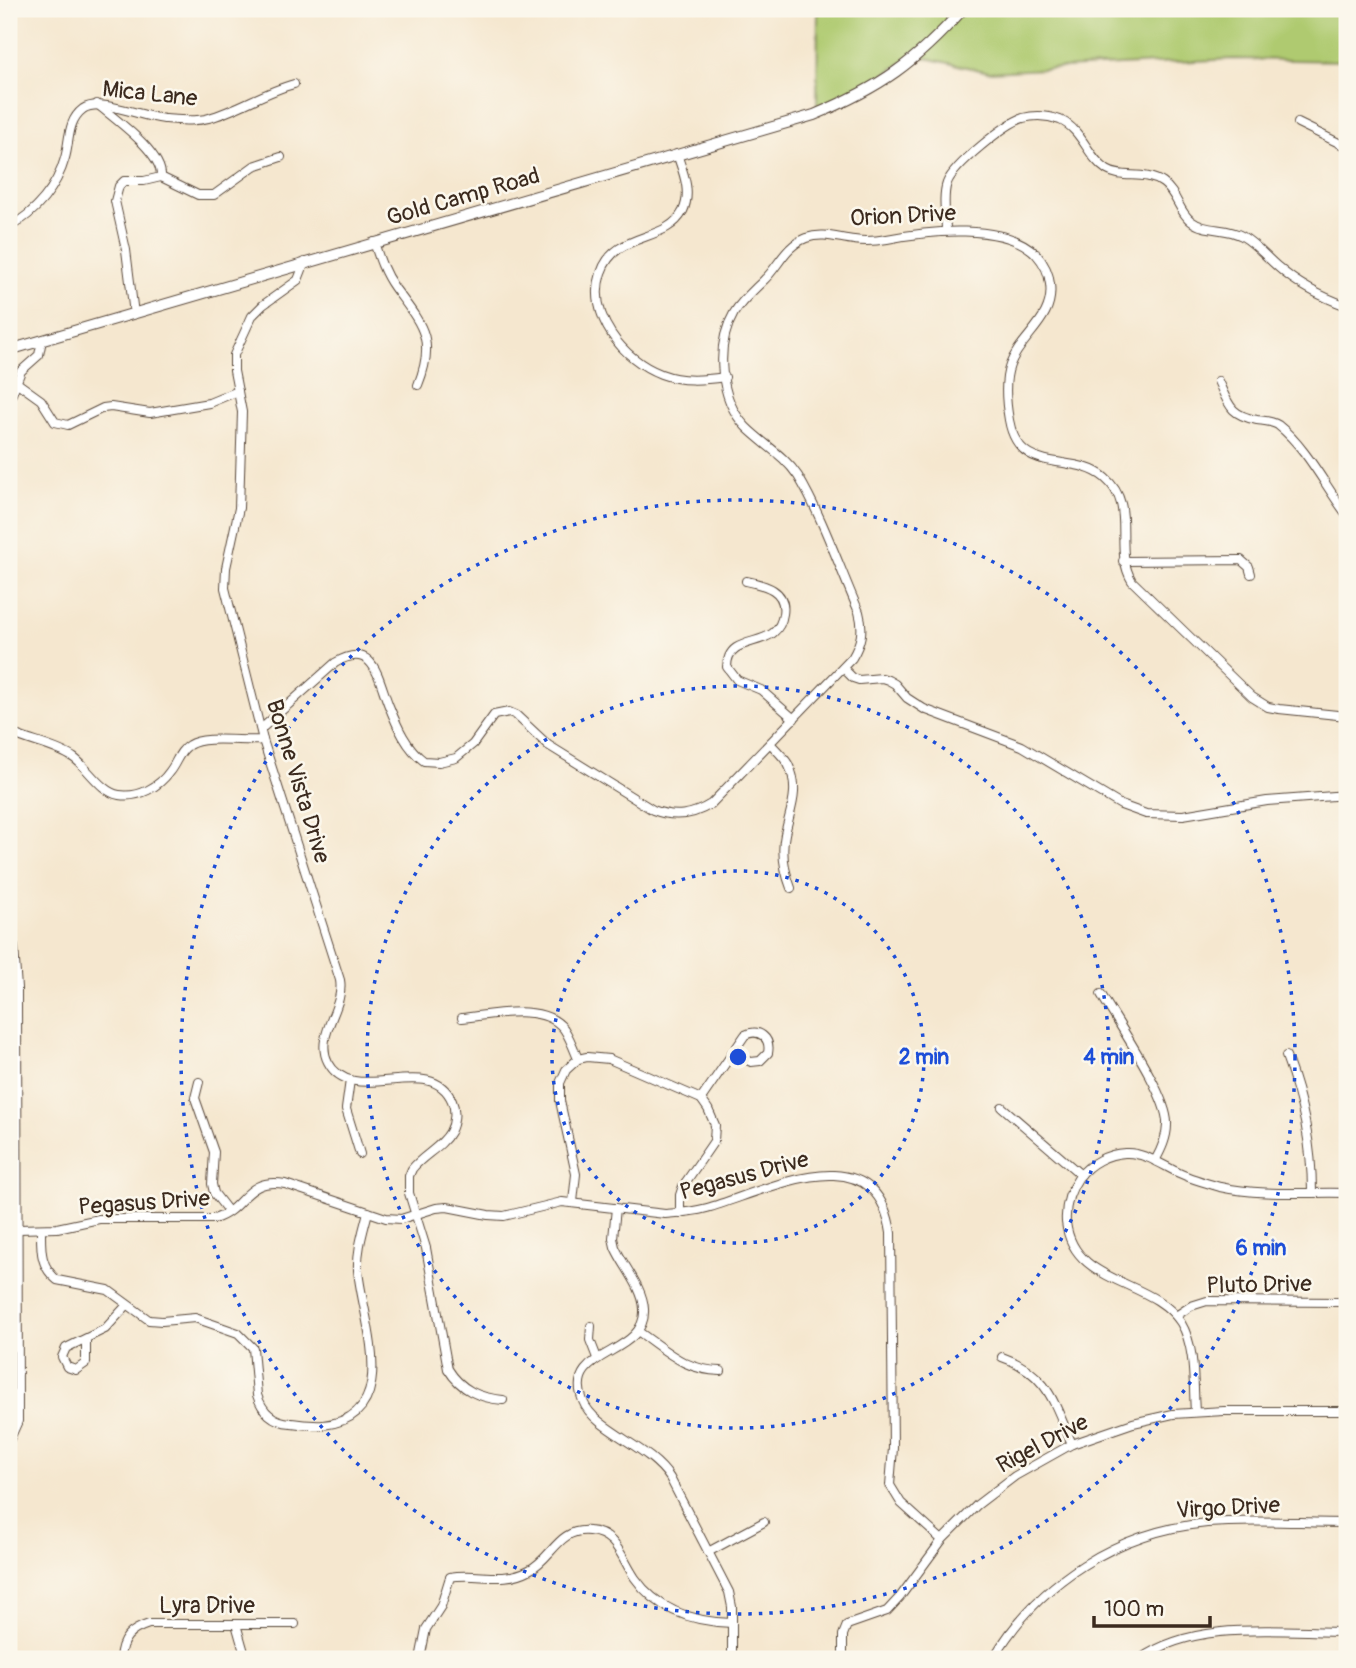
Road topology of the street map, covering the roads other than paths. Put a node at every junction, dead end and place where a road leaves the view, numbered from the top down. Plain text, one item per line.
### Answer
1 (963, 9) edge
2 (294, 84) dead end
3 (97, 104) junction
4 (1298, 123) dead end
5 (1347, 146) edge
6 (677, 154) junction
7 (281, 157) dead end
8 (160, 177) junction
9 (9, 227) edge
10 (946, 231) junction
11 (374, 242) junction
12 (305, 262) junction
13 (1347, 306) edge
14 (135, 314) junction
15 (41, 340) junction
16 (9, 350) edge
17 (724, 377) junction
18 (1218, 381) dead end
19 (16, 382) junction
20 (418, 385) dead end
21 (238, 391) junction
22 (12, 394) dead end
23 (1347, 515) edge
24 (1123, 561) junction
25 (1251, 574) dead end
26 (746, 581) dead end
27 (843, 668) junction
28 (1347, 716) edge
29 (794, 719) junction
30 (261, 729) junction
31 (9, 732) edge
32 (263, 740) junction
33 (770, 743) junction
34 (1347, 795) edge
35 (791, 888) dead end
36 (9, 929) edge
37 (12, 966) edge
38 (1101, 994) dead end
39 (462, 1018) dead end
40 (732, 1053) junction
41 (1286, 1056) dead end
42 (578, 1059) junction
43 (350, 1080) junction
44 (199, 1082) dead end
45 (701, 1099) junction
46 (1002, 1107) dead end
47 (360, 1154) dead end
48 (1155, 1161) junction
49 (1081, 1175) junction
50 (1312, 1192) junction
51 (1347, 1193) edge
52 (573, 1202) junction
53 (12, 1204) edge
54 (616, 1209) junction
55 (228, 1212) junction
56 (368, 1213) junction
57 (680, 1213) junction
58 (416, 1215) junction
59 (18, 1229) junction
60 (41, 1230) junction
61 (1347, 1302) edge
62 (127, 1305) junction
63 (1176, 1316) junction
64 (591, 1326) dead end
65 (639, 1332) junction
66 (86, 1339) dead end
67 (1002, 1357) dead end
68 (597, 1358) junction
69 (720, 1371) dead end
70 (503, 1400) dead end
71 (1347, 1411) edge
72 (1195, 1412) junction
73 (9, 1441) edge
74 (1072, 1444) junction
75 (764, 1522) dead end
76 (1347, 1523) edge
77 (942, 1540) junction
78 (708, 1552) junction
79 (732, 1623) junction
80 (236, 1624) junction
81 (295, 1624) dead end
82 (1347, 1632) edge
83 (120, 1659) edge
84 (246, 1659) edge
85 (420, 1659) edge
86 (732, 1659) edge
87 (843, 1659) edge
88 (993, 1659) edge
89 (1140, 1659) edge

1 - 6 street, Gold Camp Road
2 - 3 street, Mica Lane
3 - 8 street
3 - 9 street, Mica Lane
4 - 5 street
6 - 11 street, Gold Camp Road
6 - 17 street
7 - 8 street
8 - 14 street
10 - 13 street
10 - 17 street, Orion Drive
10 - 24 street, Orion Drive
11 - 12 street, Gold Camp Road
11 - 20 street
12 - 14 street, Gold Camp Road
12 - 21 street, Bonne Vista Drive
14 - 15 street, Gold Camp Road
15 - 16 street, Gold Camp Road
15 - 19 street
17 - 27 street, Orion Drive
18 - 23 street
19 - 21 street
19 - 22 street
21 - 30 street, Bonne Vista Drive
24 - 25 street
24 - 28 street
26 - 29 street
27 - 29 street, Orion Drive
27 - 34 street
29 - 33 street, Orion Drive
30 - 32 street, Bonne Vista Drive
30 - 33 street, Orion Drive
31 - 32 street
32 - 43 street, Bonne Vista Drive
33 - 35 street
36 - 37 street
37 - 53 street
38 - 48 street
39 - 42 street
40 - 40 street
40 - 45 street
41 - 50 street
42 - 45 street
42 - 52 street
43 - 47 street
43 - 58 street
44 - 55 street
45 - 57 street
46 - 49 street
48 - 49 street
48 - 50 street
49 - 63 street
50 - 51 street
52 - 54 street, Pegasus Drive
52 - 58 street, Pegasus Drive
53 - 59 street
54 - 57 street, Pegasus Drive
54 - 65 street
55 - 56 street, Pegasus Drive
55 - 60 street, Pegasus Drive
56 - 58 street, Pegasus Drive
56 - 62 street
57 - 77 street, Pegasus Drive
58 - 70 street
59 - 60 street, Pegasus Drive
59 - 73 street
60 - 62 street
61 - 63 street, Pluto Drive
62 - 66 street
63 - 72 street
64 - 68 street
65 - 68 street
65 - 69 street
67 - 74 street
68 - 78 street
71 - 72 street, Rigel Drive
72 - 74 street, Rigel Drive
74 - 77 street, Rigel Drive
75 - 78 street
76 - 88 street, Virgo Drive
77 - 87 street, Rigel Drive
78 - 79 street
79 - 85 street
79 - 86 street
80 - 81 street, Lyra Drive
80 - 83 street, Lyra Drive
80 - 84 street
82 - 89 street

